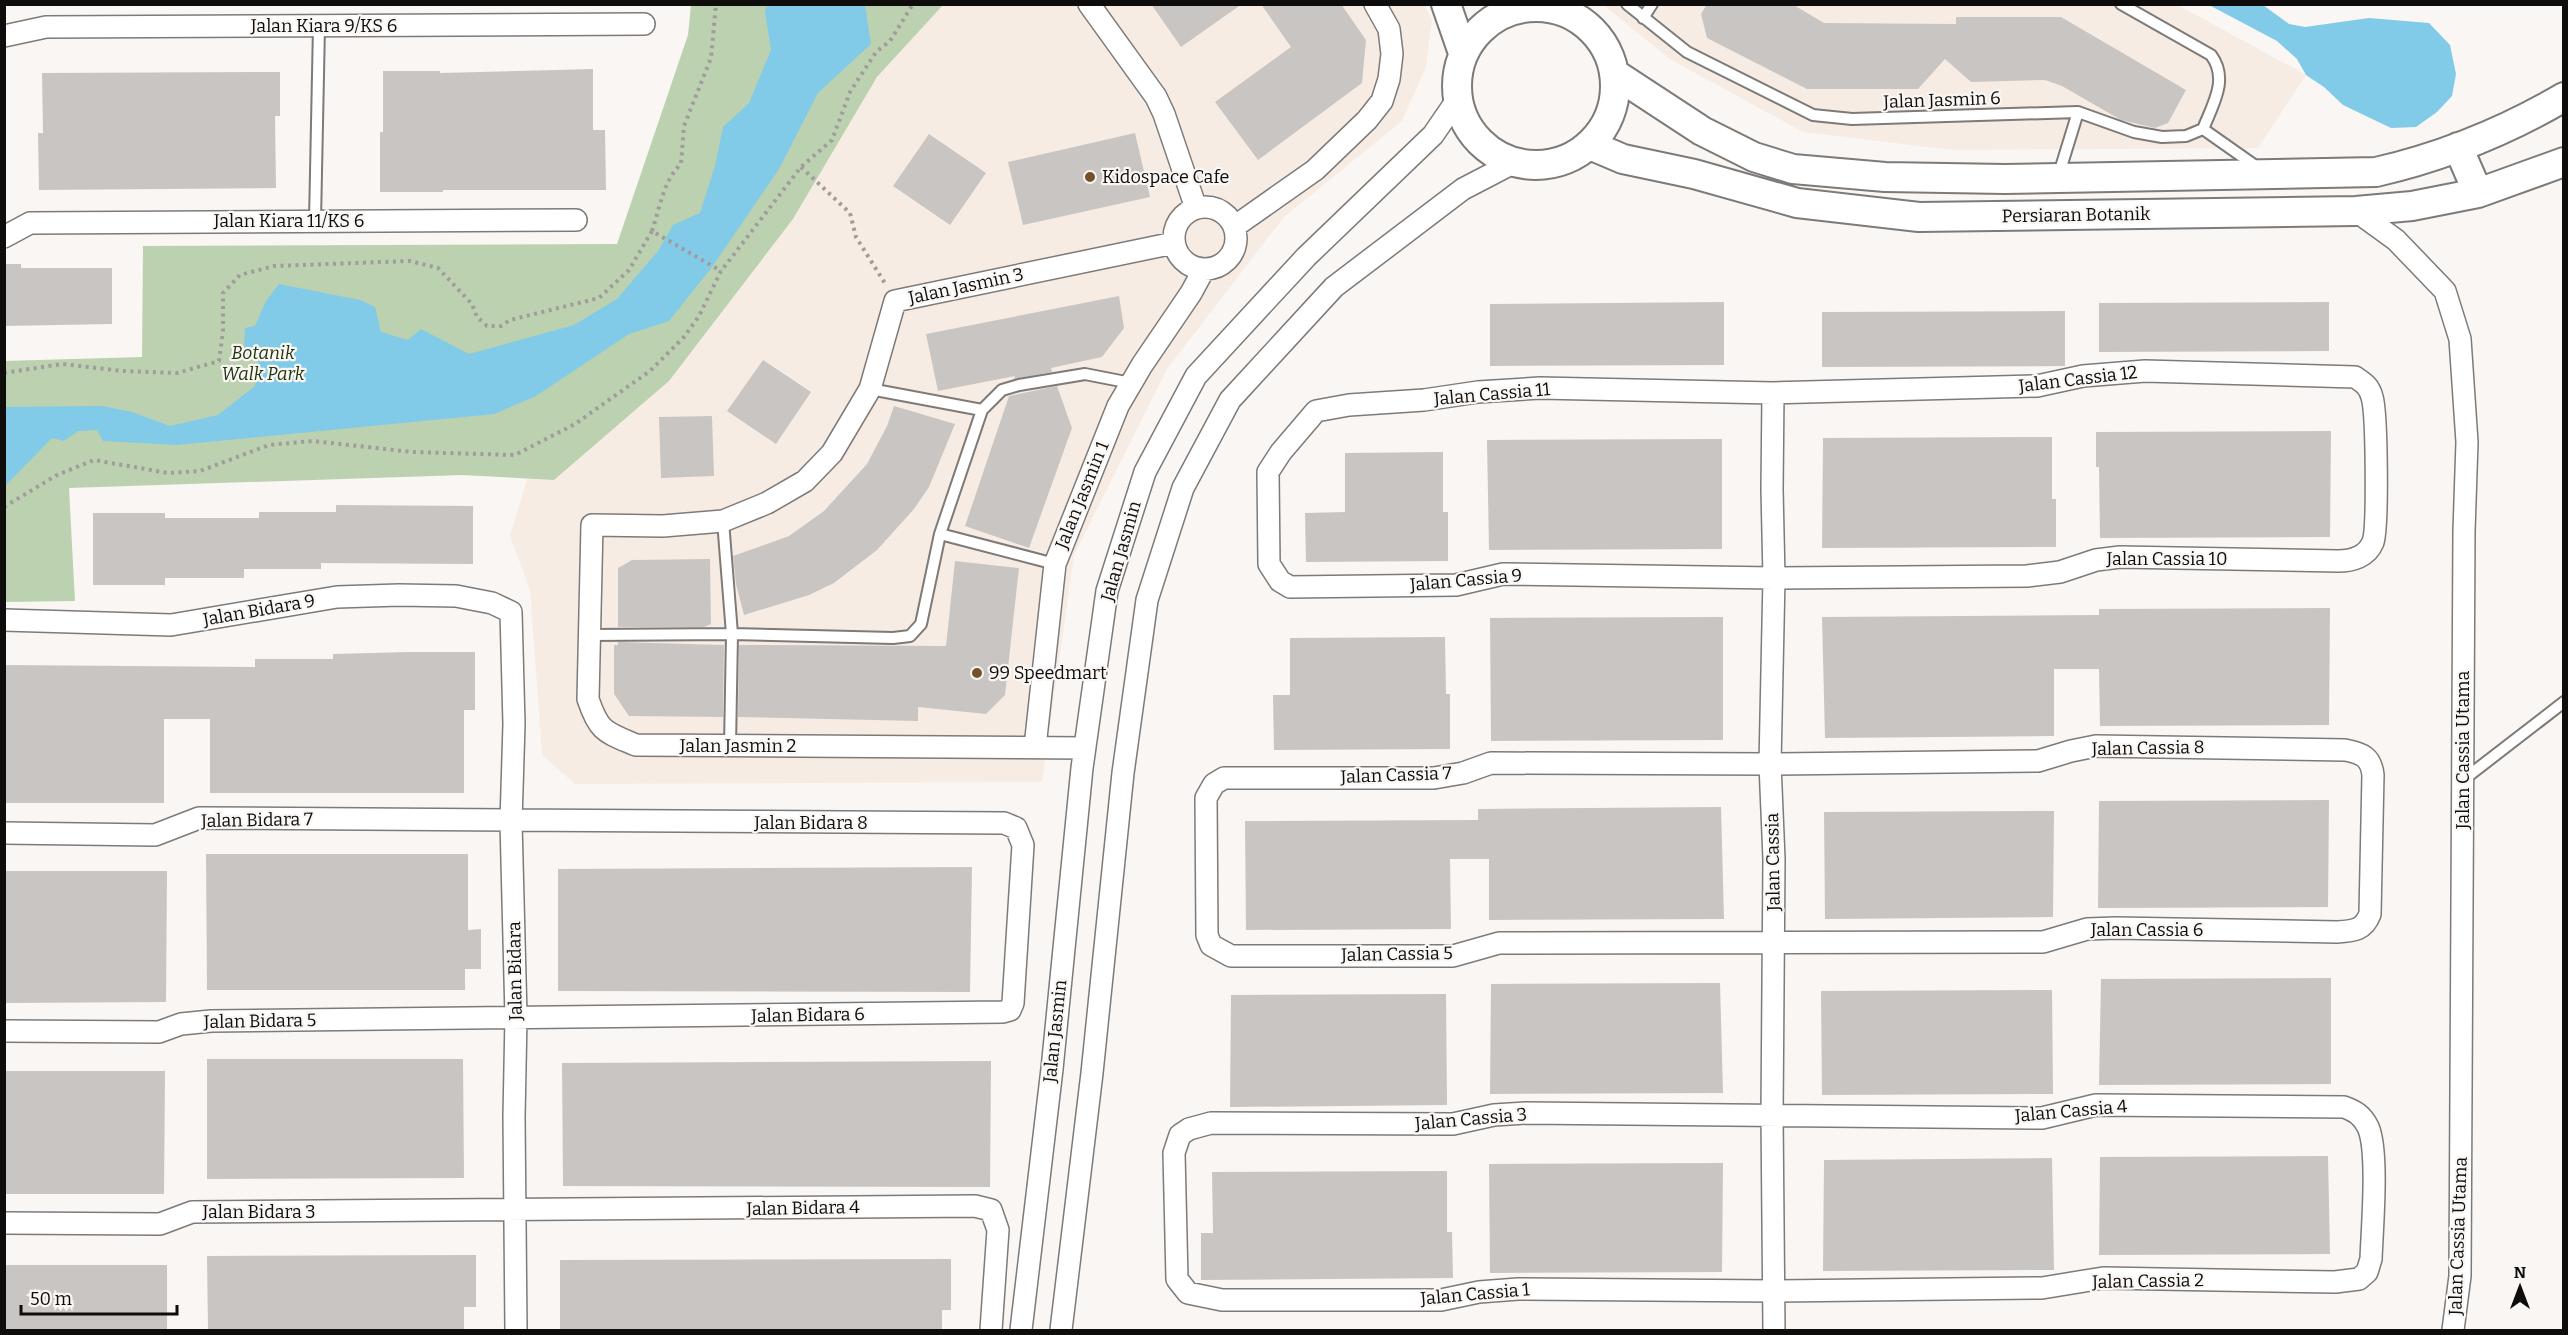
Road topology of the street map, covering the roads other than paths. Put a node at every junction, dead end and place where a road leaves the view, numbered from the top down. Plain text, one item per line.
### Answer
1 (1089, 4) edge
2 (1375, 4) edge
3 (1446, 4) edge
4 (1627, 4) edge
5 (1652, 4) edge
6 (2121, 4) edge
7 (1553, 7) edge
8 (1643, 18) junction
9 (644, 24) dead end
10 (319, 26) junction
11 (4, 36) edge
12 (1463, 53) junction
13 (1616, 74) junction
14 (2564, 97) edge
15 (1457, 100) junction
16 (2078, 112) junction
17 (2203, 129) junction
18 (1590, 146) junction
19 (2458, 147) junction
20 (2564, 162) edge
21 (1513, 163) junction
22 (2267, 174) junction
23 (2058, 178) junction
24 (2478, 193) junction
25 (1196, 208) junction
26 (2356, 211) junction
27 (576, 220) dead end
28 (315, 221) junction
29 (1234, 227) junction
30 (4, 237) edge
31 (1174, 243) junction
32 (1204, 269) junction
33 (1131, 383) junction
34 (870, 389) junction
35 (1773, 393) junction
36 (982, 410) junction
37 (2377, 469) joint
38 (1267, 499) joint
39 (723, 521) junction
40 (592, 525) joint
41 (940, 534) junction
42 (1055, 564) junction
43 (1774, 578) junction
44 (511, 612) joint
45 (4, 620) edge
46 (732, 634) junction
47 (590, 635) junction
48 (2564, 702) edge
49 (730, 746) junction
50 (1035, 747) junction
51 (1085, 747) junction
52 (1770, 764) junction
53 (2463, 780) junction
54 (512, 822) junction
55 (4, 833) edge
56 (2371, 842) joint
57 (1205, 866) joint
58 (1018, 921) joint
59 (1774, 942) junction
60 (516, 1017) junction
61 (4, 1031) edge
62 (1772, 1115) junction
63 (2373, 1191) joint
64 (515, 1211) junction
65 (1174, 1214) joint
66 (4, 1223) edge
67 (1774, 1290) junction
68 (516, 1330) edge
69 (991, 1330) edge
70 (1021, 1330) edge
71 (1061, 1330) edge
72 (1774, 1330) edge
73 (2453, 1330) edge

1 - 25 street
2 - 29 street
3 - 12 main road
4 - 8 lane, Jalan Jasmin 6
5 - 8 lane
6 - 17 lane
7 - 12 main road
7 - 13 main road
8 - 16 lane, Jalan Jasmin 6
9 - 10 street, Jalan Kiara 9/KS 6
10 - 11 street, Jalan Kiara 9/KS 6
10 - 28 lane
12 - 15 main road
13 - 18 main road
13 - 23 main road, Persiaran Botanik
14 - 19 main road, Persiaran Botanik
15 - 21 main road
15 - 51 street, Jalan Jasmin
16 - 17 lane, Jalan Jasmin 6
16 - 23 lane
17 - 22 lane
18 - 21 main road
18 - 26 main road, Persiaran Botanik
19 - 22 main road, Persiaran Botanik
19 - 24 main road
20 - 24 main road, Persiaran Botanik
21 - 71 street
22 - 23 main road, Persiaran Botanik
24 - 26 main road, Persiaran Botanik
25 - 29 street
25 - 31 street
26 - 53 street, Jalan Cassia Utama
27 - 28 street, Jalan Kiara 11/KS 6
28 - 30 street, Jalan Kiara 11/KS 6
29 - 32 street
31 - 32 street
31 - 34 street, Jalan Jasmin 3
32 - 33 street, Jalan Jasmin 1
33 - 36 lane
33 - 42 street, Jalan Jasmin 1
34 - 36 lane
34 - 39 street, Jalan Jasmin 3
35 - 37 street, Jalan Cassia 12
35 - 38 street, Jalan Cassia 11
35 - 43 street, Jalan Cassia
36 - 41 lane
37 - 43 street, Jalan Cassia 10
38 - 43 street, Jalan Cassia 9
39 - 40 street, Jalan Jasmin 3
39 - 46 lane
40 - 47 street, Jalan Jasmin 2
41 - 42 lane
41 - 46 lane
42 - 50 street, Jalan Jasmin 1
43 - 52 street, Jalan Cassia
44 - 45 street, Jalan Bidara 9
44 - 54 street, Jalan Bidara
46 - 47 lane
46 - 49 lane
47 - 49 street, Jalan Jasmin 2
48 - 53 lane
49 - 50 street, Jalan Jasmin 2
50 - 51 street, Jalan Jasmin 2
51 - 70 street, Jalan Jasmin
52 - 56 street, Jalan Cassia 8
52 - 57 street, Jalan Cassia 7
52 - 59 street, Jalan Cassia
53 - 73 street, Jalan Cassia Utama
54 - 55 street, Jalan Bidara 7
54 - 58 street, Jalan Bidara 8
54 - 60 street, Jalan Bidara
56 - 59 street, Jalan Cassia 6
57 - 59 street, Jalan Cassia 5
58 - 60 street, Jalan Bidara 6
59 - 62 street, Jalan Cassia
60 - 61 street, Jalan Bidara 5
60 - 64 street, Jalan Bidara
62 - 63 street, Jalan Cassia 4
62 - 65 street, Jalan Cassia 3
62 - 67 street, Jalan Cassia
63 - 67 street, Jalan Cassia 2
64 - 66 street, Jalan Bidara 3
64 - 68 street, Jalan Bidara
64 - 69 street, Jalan Bidara 4
65 - 67 street, Jalan Cassia 1
67 - 72 street, Jalan Cassia

